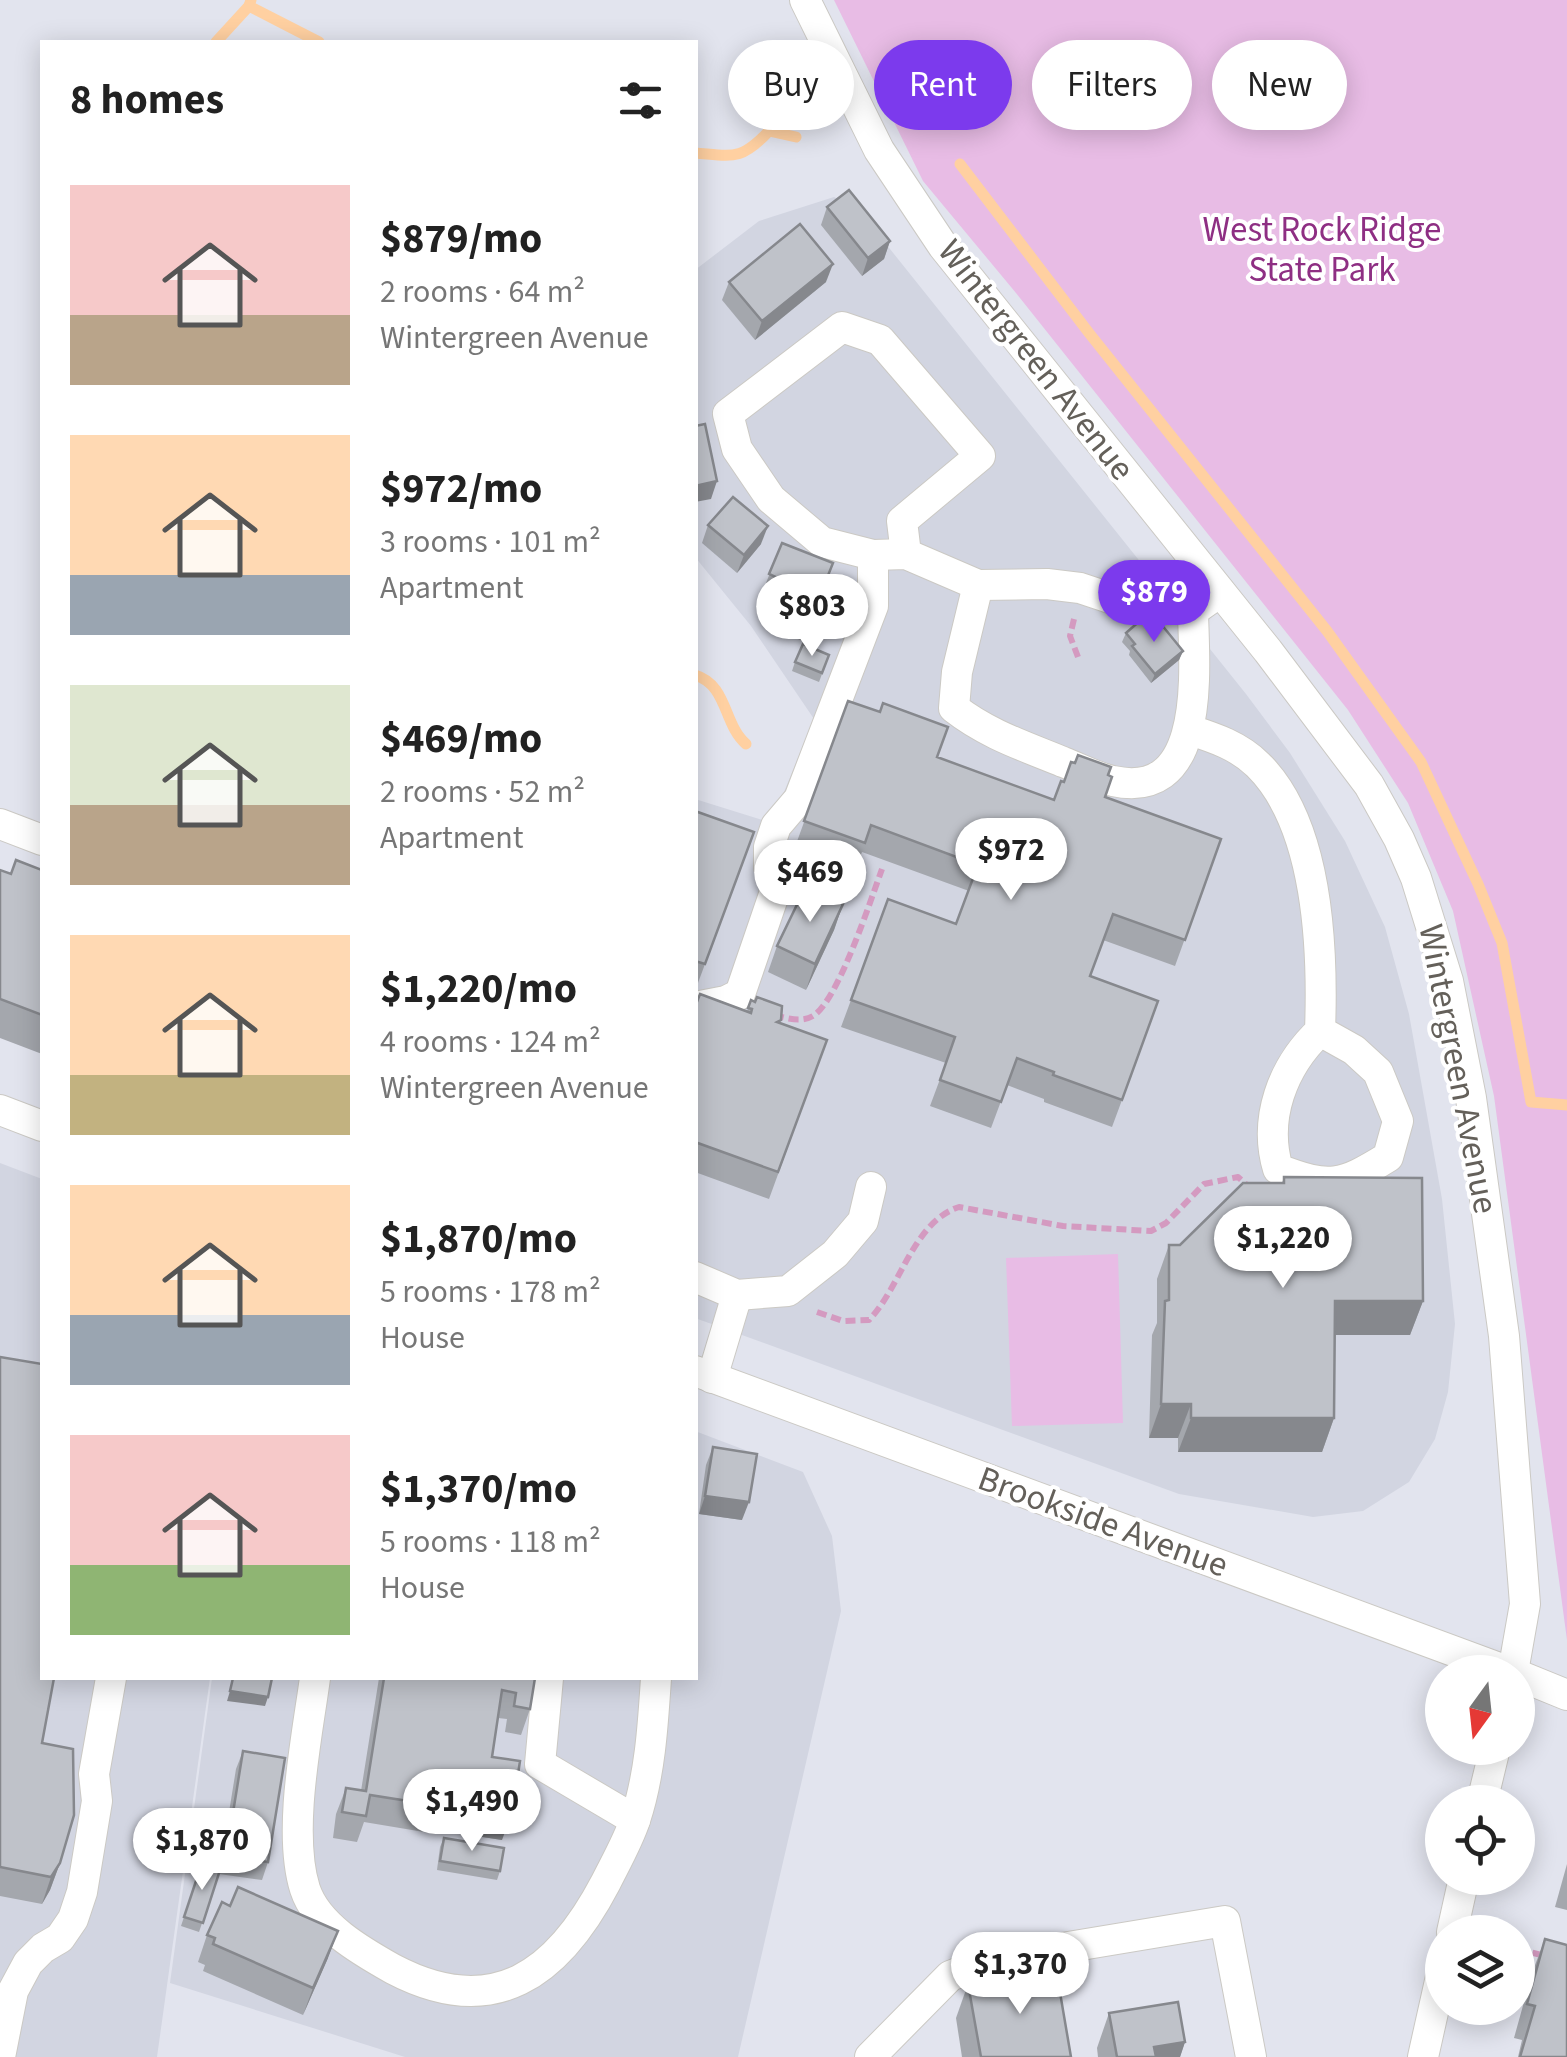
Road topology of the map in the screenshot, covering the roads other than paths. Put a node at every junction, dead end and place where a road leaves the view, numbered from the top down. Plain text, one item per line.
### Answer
1 (805, 0) edge
2 (906, 554) junction
3 (873, 555) junction
4 (978, 586) junction
5 (1220, 592) junction
6 (1194, 611) junction
7 (1190, 730) junction
8 (0, 824) edge
9 (40, 839) edge
10 (698, 1006) edge
11 (1320, 1031) junction
12 (0, 1110) edge
13 (40, 1125) edge
14 (871, 1187) dead end
15 (698, 1278) edge
16 (738, 1295) junction
17 (704, 1374) edge
18 (1465, 1655) edge
19 (1517, 1655) edge
20 (112, 1680) edge
21 (315, 1680) edge
22 (548, 1680) edge
23 (656, 1680) edge
24 (1535, 1682) edge
25 (1567, 1695) edge
26 (635, 1820) junction
27 (1430, 2025) edge
28 (0, 2057) edge
29 (870, 2057) edge
30 (1252, 2057) edge
31 (1423, 2057) edge

1 - 5 street, Wintergreen Avenue
2 - 3 street
2 - 3 street
2 - 4 street
3 - 10 street
4 - 6 street
4 - 7 street
5 - 6 street
5 - 19 street, Wintergreen Avenue
6 - 7 street
7 - 11 street
8 - 9 street
11 - 11 street
12 - 13 street
14 - 16 street
15 - 16 street
16 - 17 street
17 - 18 street, Brookside Avenue
20 - 28 street
21 - 26 street
22 - 26 street
23 - 26 street
24 - 25 street
27 - 31 street
29 - 30 street

